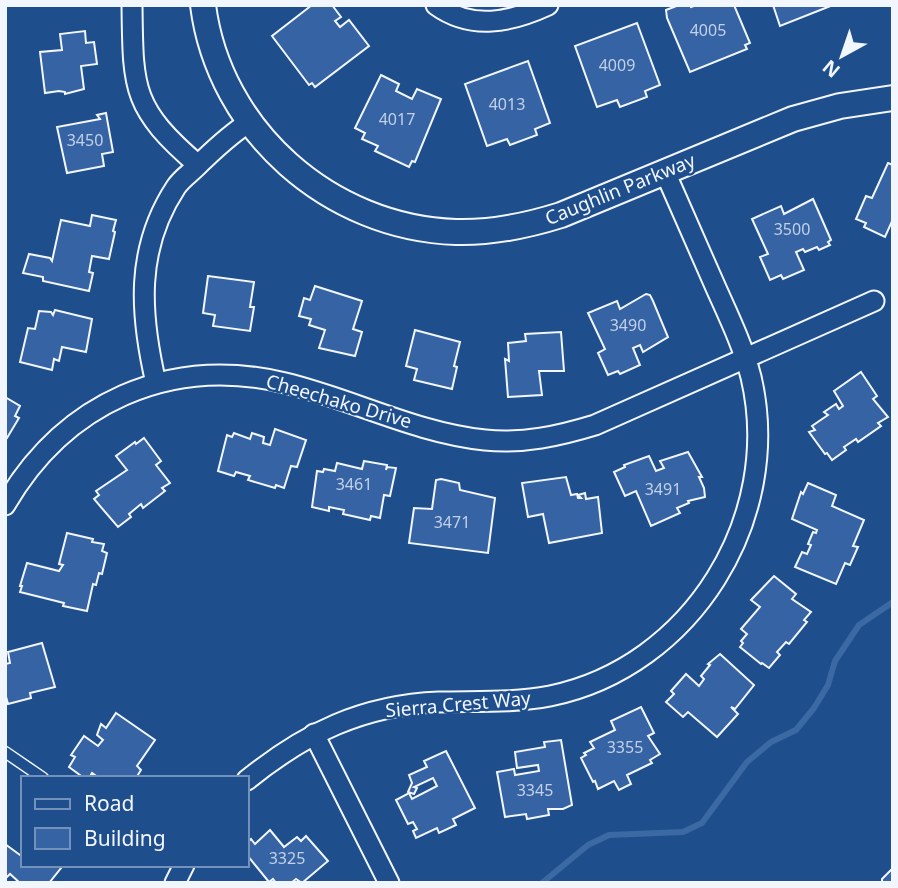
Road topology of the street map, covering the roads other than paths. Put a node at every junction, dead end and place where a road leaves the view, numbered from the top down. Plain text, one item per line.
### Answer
1 (132, 5) edge
2 (203, 5) edge
3 (436, 5) edge
4 (548, 5) edge
5 (893, 99) edge
6 (248, 123) junction
7 (198, 165) junction
8 (665, 172) junction
9 (874, 301) dead end
10 (746, 358) junction
11 (156, 383) junction
12 (5, 505) edge
13 (314, 734) junction
14 (5, 752) edge
15 (40, 776) edge
16 (248, 779) edge
17 (183, 867) edge
18 (175, 883) edge
19 (389, 883) edge

1 - 7 street
2 - 6 street, Caughlin Parkway
3 - 4 street
5 - 8 street, Caughlin Parkway
6 - 7 street
6 - 8 street, Caughlin Parkway
7 - 11 street
8 - 10 street, Sierra Crest Way
9 - 10 street, Cheechako Drive
10 - 11 street, Cheechako Drive
10 - 13 street, Sierra Crest Way
11 - 12 street, Cheechako Drive
13 - 16 street, Sierra Crest Way
13 - 19 street
14 - 15 lane
17 - 18 street

